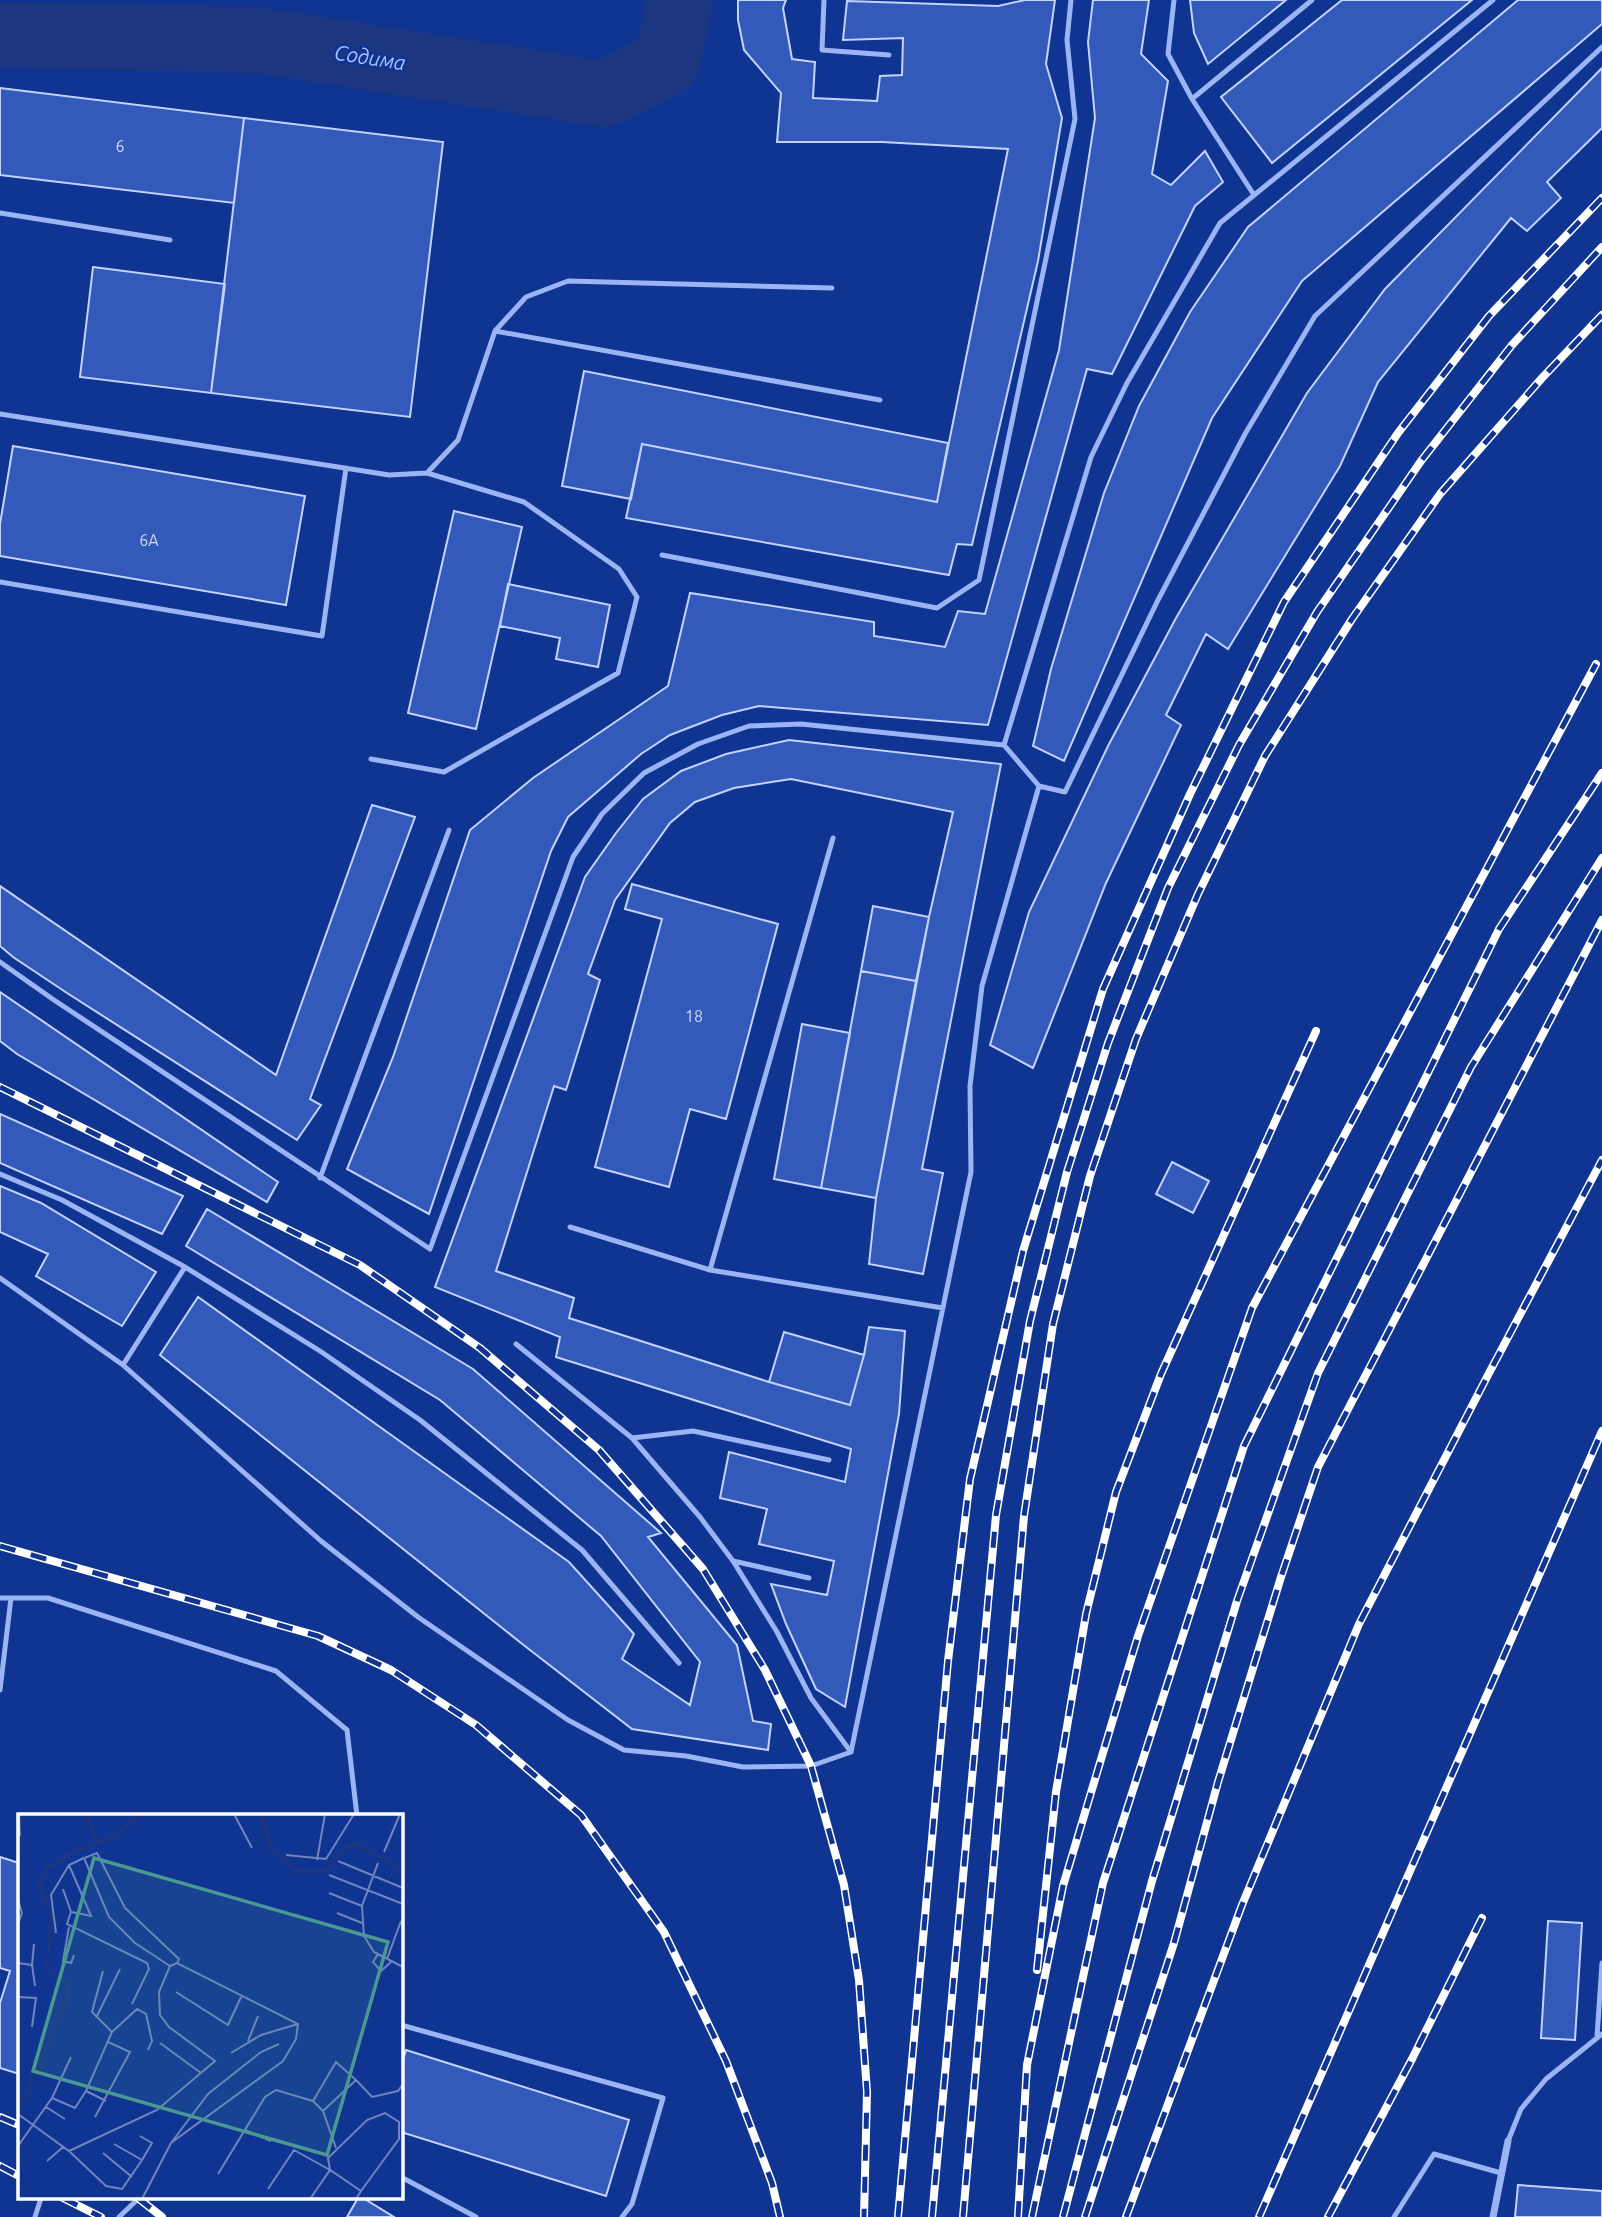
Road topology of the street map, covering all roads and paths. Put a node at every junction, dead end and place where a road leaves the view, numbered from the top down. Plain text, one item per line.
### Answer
1 (824, 0) edge
2 (1072, 0) edge
3 (1174, 0) edge
4 (1312, 0) edge
5 (1493, 0) edge
6 (1602, 47) edge
7 (890, 55) dead end
8 (1192, 99) junction
9 (1254, 195) junction
10 (0, 213) edge
11 (170, 240) dead end
12 (832, 288) dead end
13 (495, 331) junction
14 (880, 400) dead end
15 (0, 414) edge
16 (346, 468) junction
17 (427, 473) junction
18 (662, 555) dead end
19 (0, 582) edge
20 (1004, 745) junction
21 (371, 760) dead end
22 (1039, 786) junction
23 (449, 830) dead end
24 (832, 838) dead end
25 (0, 962) edge
26 (0, 1174) edge
27 (320, 1178) junction
28 (569, 1227) dead end
29 (185, 1267) junction
30 (710, 1270) junction
31 (0, 1278) edge
32 (943, 1308) junction
33 (516, 1343) dead end
34 (122, 1365) junction
35 (632, 1438) junction
36 (829, 1461) dead end
37 (733, 1561) junction
38 (808, 1578) dead end
39 (0, 1598) edge
40 (11, 1598) junction
41 (679, 1663) dead end
42 (0, 1690) edge
43 (851, 1752) junction
44 (357, 1814) edge
45 (1602, 1964) edge
46 (402, 2025) edge
47 (1599, 2035) edge
48 (1507, 2141) joint
49 (1501, 2173) junction
50 (402, 2178) edge
51 (40, 2200) edge
52 (137, 2200) edge
53 (35, 2217) edge
54 (119, 2217) edge
55 (476, 2217) edge
56 (622, 2217) edge
57 (1394, 2217) edge
58 (1493, 2217) edge

1 - 7 lane
2 - 18 lane
3 - 8 lane
4 - 8 lane
5 - 9 lane
6 - 22 lane
8 - 9 lane
9 - 20 lane
10 - 11 lane
12 - 13 lane
13 - 14 lane
13 - 17 lane
15 - 16 lane
16 - 17 lane
16 - 19 lane
17 - 21 lane
20 - 22 lane
20 - 27 lane
22 - 32 lane
23 - 27 lane
24 - 30 lane
25 - 27 lane
26 - 29 lane
28 - 30 lane
29 - 34 lane
29 - 41 lane
30 - 32 lane
31 - 34 lane
32 - 43 lane
33 - 35 lane
34 - 43 lane
35 - 36 lane
35 - 37 lane
37 - 38 lane
37 - 43 lane
39 - 40 lane
40 - 42 lane
40 - 44 lane
45 - 47 lane
46 - 56 lane
47 - 48 lane
48 - 49 street
49 - 57 lane
49 - 58 street
50 - 55 lane
51 - 53 lane
52 - 54 lane

